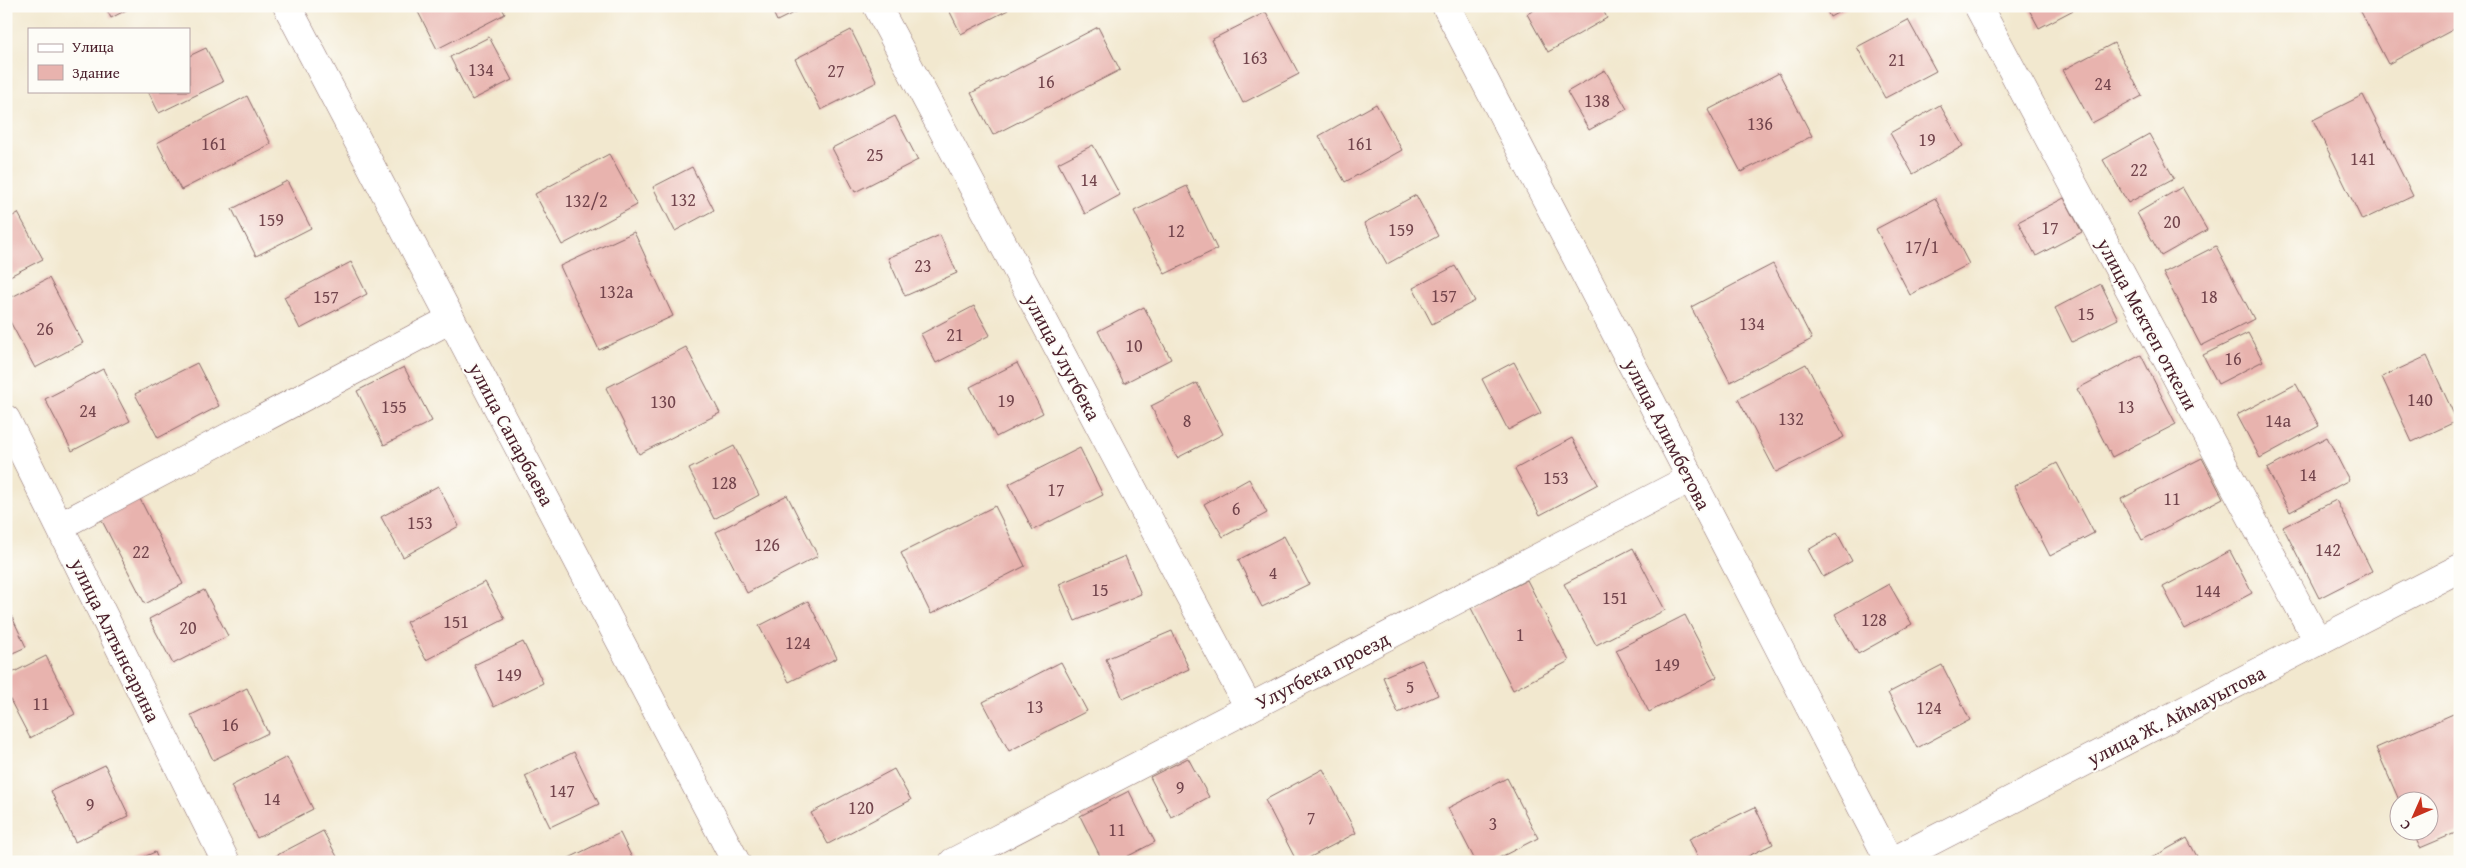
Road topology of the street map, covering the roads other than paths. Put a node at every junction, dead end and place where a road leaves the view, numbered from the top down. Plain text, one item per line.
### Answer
1 (287, 6) edge
2 (877, 6) edge
3 (1446, 6) edge
4 (1978, 6) edge
5 (451, 319) junction
6 (6, 419) edge
7 (1691, 478) junction
8 (60, 526) junction
9 (2460, 568) edge
10 (2318, 642) junction
11 (1249, 708) junction
12 (226, 862) edge
13 (736, 862) edge
14 (953, 862) edge
15 (1891, 862) edge

1 - 5 street, улица Сапарбаева
2 - 11 street, улица Улугбека
3 - 7 street, улица Алимбетова
4 - 10 street, улица Мектеп откели
5 - 8 street
5 - 13 street, улица Сапарбаева
6 - 8 street, улица Алтынсарина
7 - 11 street, Улугбека проезд
7 - 15 street, улица Алимбетова
8 - 12 street, улица Алтынсарина
9 - 10 street, улица Ж. Аймауытова
10 - 15 street, улица Ж. Аймауытова
11 - 14 street, Улугбека проезд

